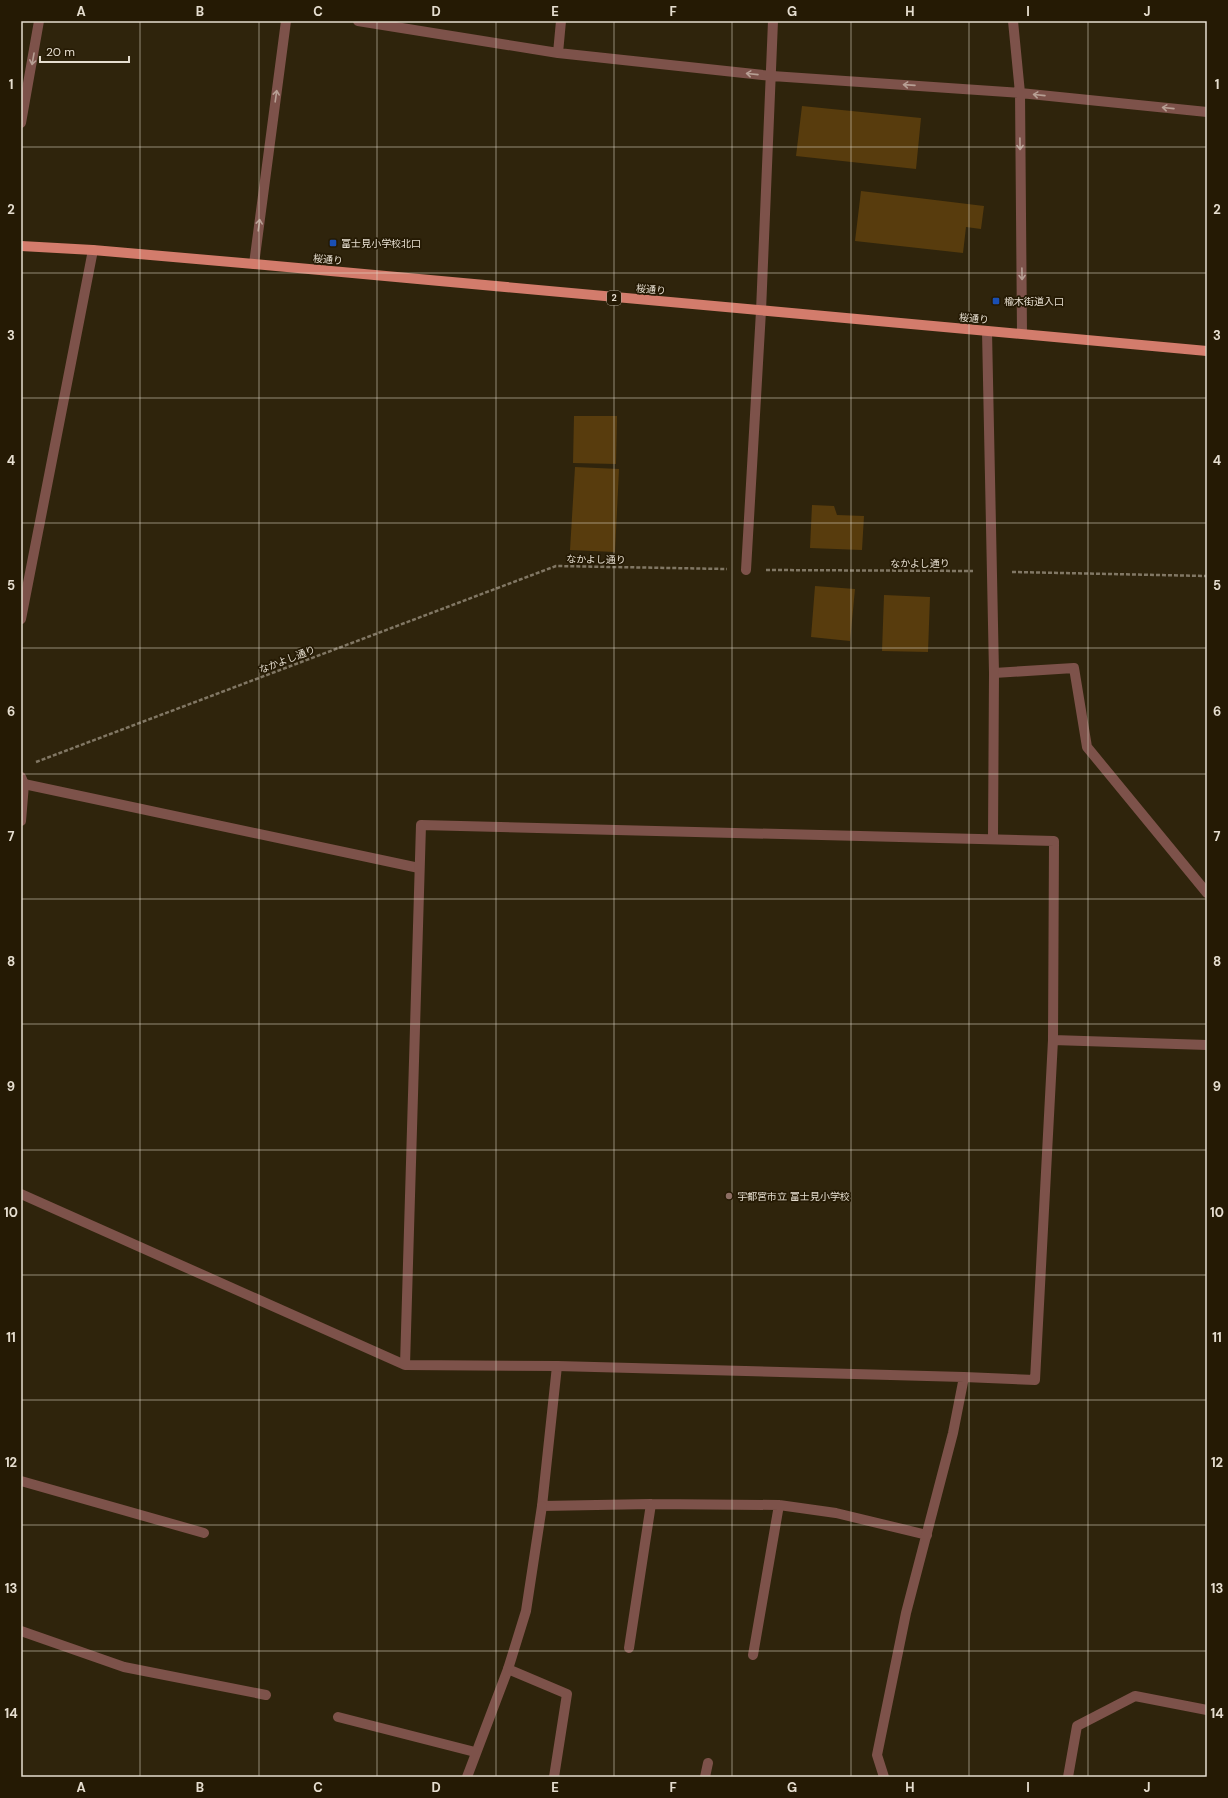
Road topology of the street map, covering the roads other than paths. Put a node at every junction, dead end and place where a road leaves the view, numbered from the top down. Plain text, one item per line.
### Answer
1 (39, 21) edge
2 (286, 21) edge
3 (358, 21) edge
4 (562, 21) edge
5 (773, 21) edge
6 (1013, 21) edge
7 (558, 53) junction
8 (772, 76) junction
9 (1020, 93) junction
10 (1207, 112) edge
11 (21, 123) edge
12 (21, 246) edge
13 (93, 250) junction
14 (254, 264) junction
15 (761, 311) junction
16 (987, 331) junction
17 (1022, 334) junction
18 (1207, 351) edge
19 (746, 570) road end
20 (21, 620) edge
21 (994, 673) junction
22 (23, 780) edge
23 (21, 821) edge
24 (993, 838) junction
25 (419, 868) junction
26 (1207, 893) edge
27 (1053, 1040) junction
28 (1207, 1045) edge
29 (21, 1194) edge
30 (405, 1365) junction
31 (557, 1366) junction
32 (964, 1377) junction
33 (21, 1481) edge
34 (651, 1504) junction
35 (779, 1505) junction
36 (542, 1506) junction
37 (204, 1533) dead end
38 (927, 1535) junction
39 (21, 1631) edge
40 (629, 1648) dead end
41 (752, 1655) dead end
42 (508, 1669) junction
43 (266, 1695) dead end
44 (1207, 1710) edge
45 (338, 1717) dead end
46 (475, 1752) junction
47 (708, 1763) dead end
48 (467, 1777) edge
49 (554, 1777) edge
50 (705, 1777) edge
51 (884, 1777) edge
52 (1068, 1777) edge

1 -> 11 street
14 -> 2 street
3 - 7 street
4 - 7 street
5 - 8 street
6 - 9 street
8 -> 7 street
9 -> 8 street
8 - 15 street
10 -> 9 street
9 -> 17 street
12 - 13 main road, 桜通り / 2
13 - 14 main road, 桜通り / 2
13 - 20 street
14 - 15 main road, 桜通り / 2
15 - 16 main road, 桜通り / 2
15 - 19 street
16 - 17 main road, 桜通り / 2
16 - 21 street
17 - 18 main road, 桜通り / 2
21 - 24 street
21 - 26 street
22 - 23 street
22 - 25 street
24 - 25 street
24 - 27 street
25 - 30 street
27 - 28 street
27 - 32 street
29 - 30 street
30 - 31 street
31 - 32 street
31 - 36 street
32 - 38 street
33 - 37 street
34 - 35 street
34 - 36 street
34 - 40 street
35 - 38 street
35 - 41 street
36 - 42 street
38 - 51 street
39 - 43 street
42 - 46 street
42 - 49 street
44 - 52 street
45 - 46 street
46 - 48 street
47 - 50 street

